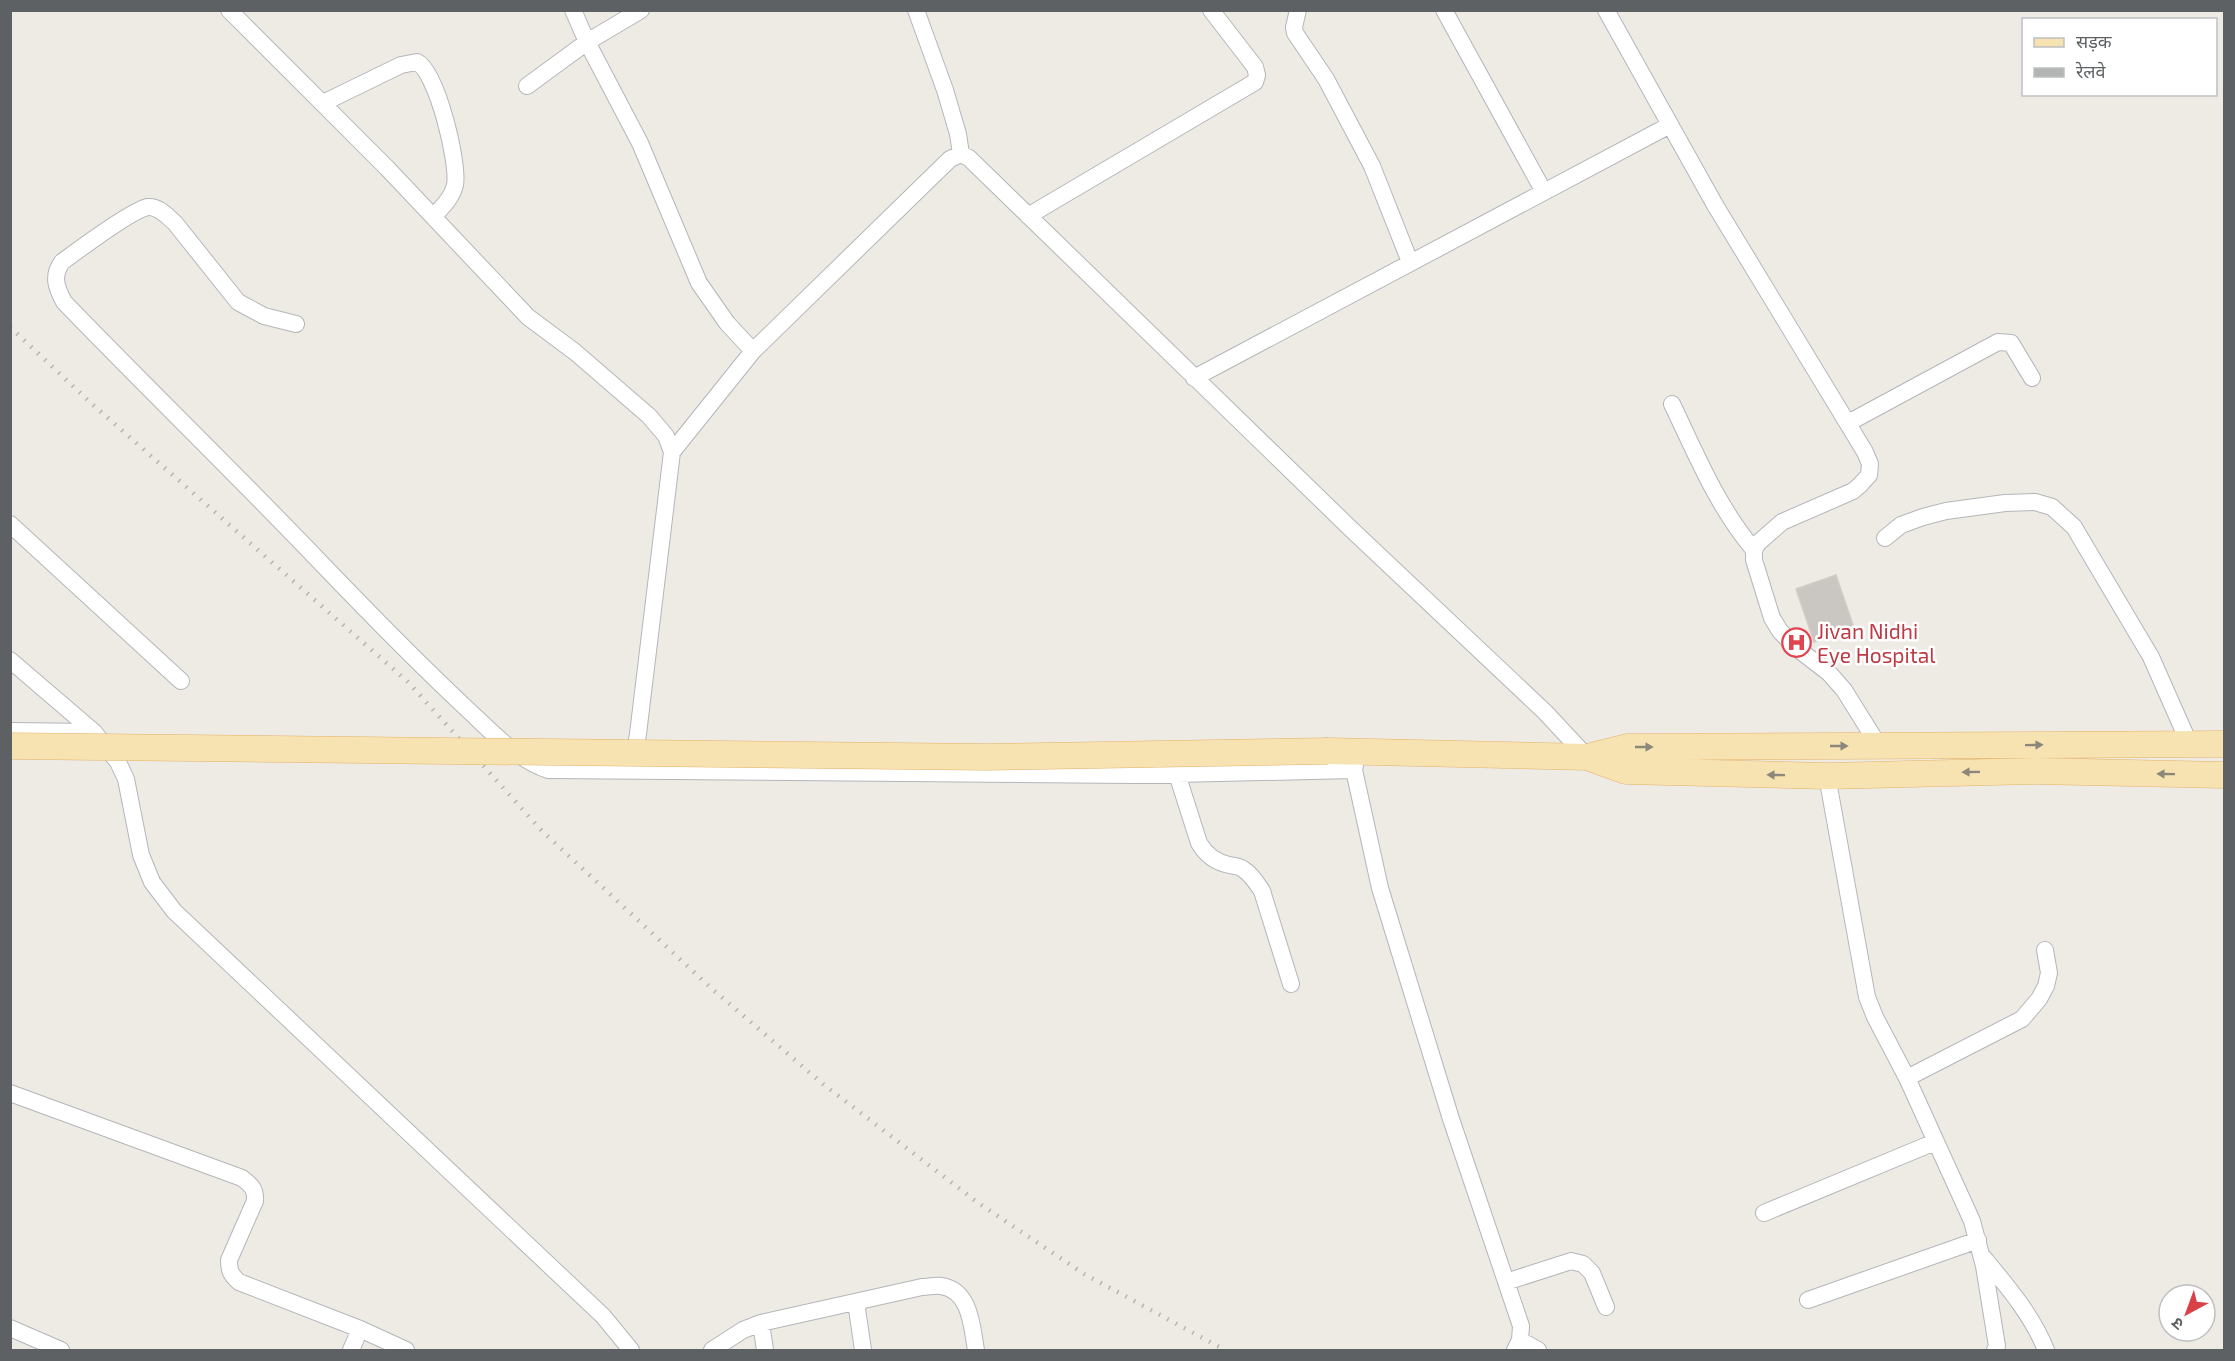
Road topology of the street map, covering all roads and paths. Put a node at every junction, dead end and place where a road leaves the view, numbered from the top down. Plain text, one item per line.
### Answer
1 (229, 10) edge
2 (573, 10) edge
3 (641, 10) edge
4 (916, 10) edge
5 (1211, 10) edge
6 (1298, 10) edge
7 (1444, 10) edge
8 (1606, 10) edge
9 (587, 42) junction
10 (527, 86) dead end
11 (323, 103) junction
12 (1670, 125) junction
13 (961, 154) junction
14 (1544, 192) junction
15 (434, 216) junction
16 (1028, 216) junction
17 (1410, 262) junction
18 (296, 324) dead end
19 (753, 351) junction
20 (1194, 378) junction
21 (2032, 378) dead end
22 (1672, 404) dead end
23 (1848, 423) junction
24 (672, 453) junction
25 (10, 524) edge
26 (1885, 538) dead end
27 (1754, 550) junction
28 (10, 660) edge
29 (181, 681) dead end
30 (10, 731) edge
31 (94, 732) junction
32 (2189, 743) junction
33 (2224, 744) edge
34 (10, 746) edge
35 (1879, 746) junction
36 (1587, 757) junction
37 (1356, 760) junction
38 (632, 771) junction
39 (1177, 774) junction
40 (2224, 775) edge
41 (1827, 776) junction
42 (2045, 950) dead end
43 (1291, 984) dead end
44 (1907, 1078) junction
45 (10, 1093) edge
46 (1935, 1142) junction
47 (1764, 1213) dead end
48 (1980, 1248) junction
49 (1506, 1282) junction
50 (1808, 1300) dead end
51 (856, 1302) junction
52 (1606, 1307) dead end
53 (761, 1323) junction
54 (10, 1328) edge
55 (360, 1329) junction
56 (1518, 1345) edge
57 (61, 1350) edge
58 (351, 1350) edge
59 (406, 1350) edge
60 (631, 1350) edge
61 (712, 1350) edge
62 (765, 1350) edge
63 (863, 1350) edge
64 (976, 1350) edge
65 (1538, 1350) edge
66 (1995, 1350) edge
67 (2046, 1350) edge

1 - 11 street
2 - 9 street
3 - 9 street
4 - 13 street
5 - 16 street
6 - 17 street
7 - 14 street
8 - 12 street
9 - 10 street
9 - 19 street
11 - 15 street
11 - 15 street
12 - 14 street
12 - 23 street
13 - 16 street
13 - 19 street
14 - 17 street
15 - 24 street
16 - 20 street
17 - 20 street
18 - 38 street
19 - 24 street
20 - 36 street
21 - 23 street
22 - 27 street
23 - 27 street
24 - 38 street
25 - 29 street
26 - 32 street
27 - 35 street
28 - 31 street
30 - 31 street
31 - 60 street
32 - 33 main road
35 -> 32 main road
34 - 37 main road, bridge
36 -> 35 main road
36 - 37 main road
41 -> 36 main road
37 - 39 street
37 - 49 street
38 - 39 street
39 - 43 street
40 -> 41 main road
41 - 44 street
42 - 44 street
44 - 46 street
45 - 55 street
46 - 47 street
46 - 48 street
48 - 50 street
48 - 66 street
48 - 67 street
49 - 52 street
49 - 56 street
51 - 53 street
51 - 63 street
51 - 64 street
53 - 61 street
53 - 62 street
54 - 57 street
55 - 58 street
55 - 59 street
56 - 65 street

